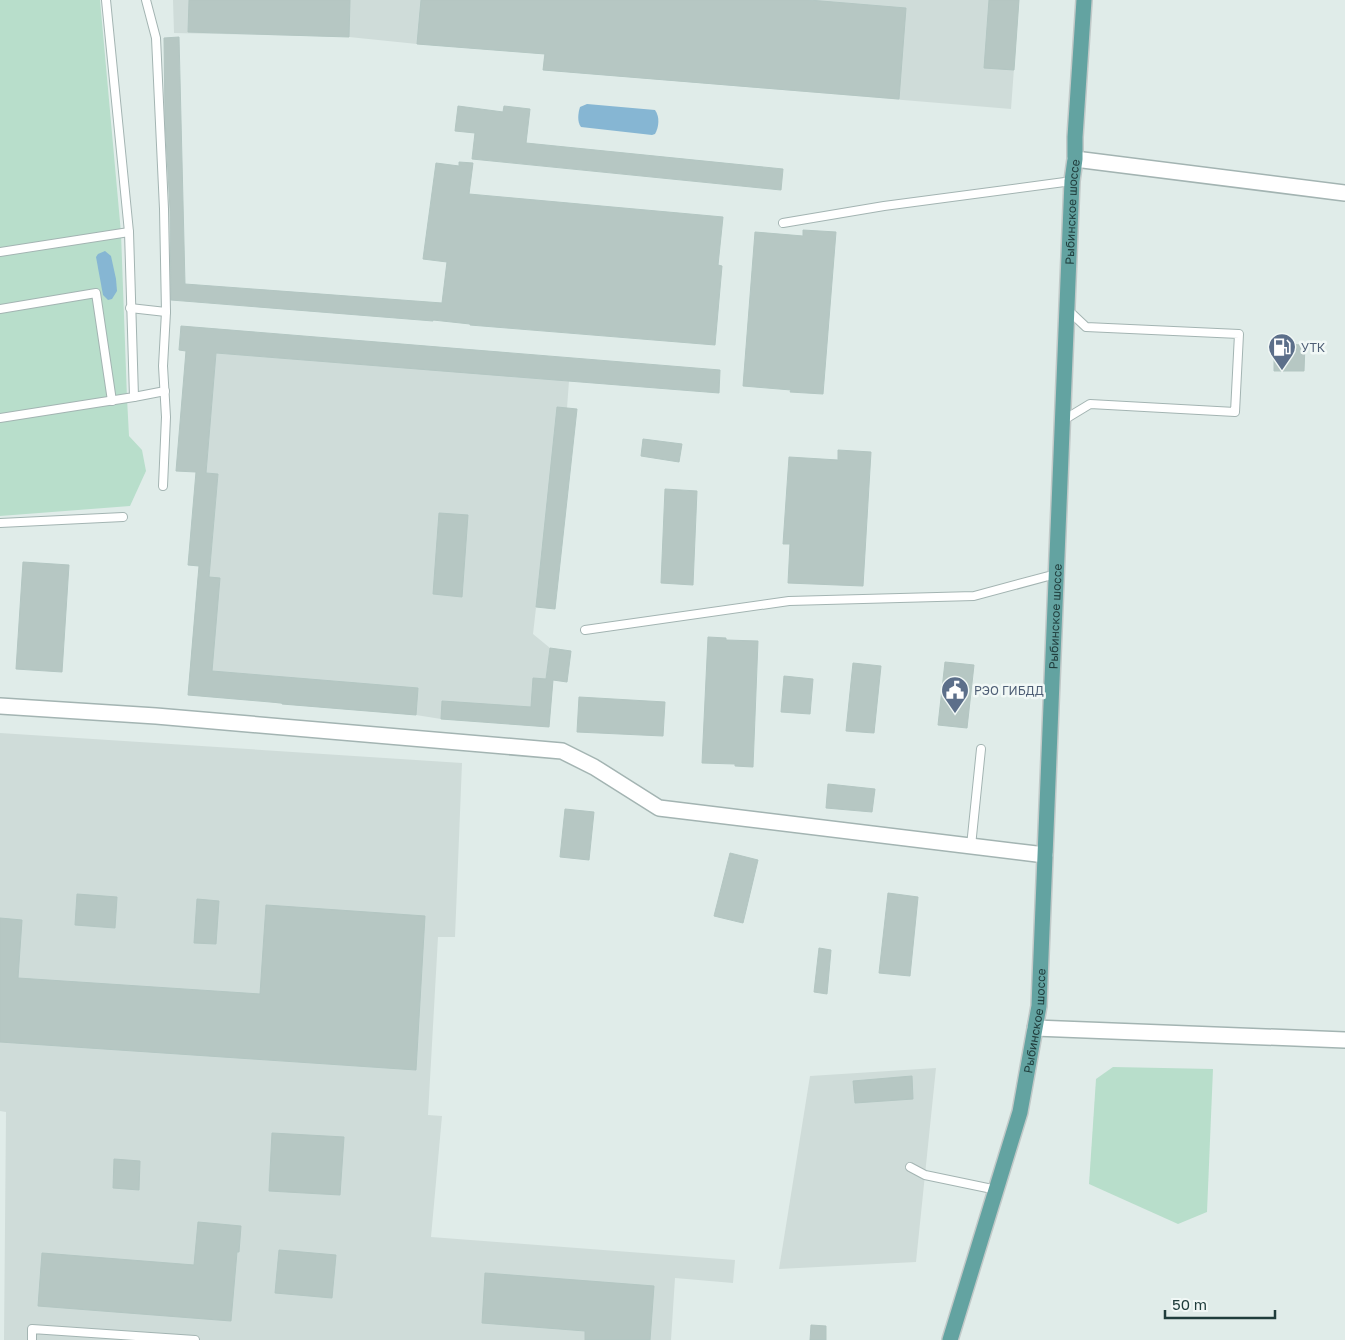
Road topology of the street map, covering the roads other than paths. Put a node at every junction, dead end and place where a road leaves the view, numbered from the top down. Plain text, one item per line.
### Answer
1 (106, 0) edge
2 (146, 0) edge
3 (1084, 0) edge
4 (1075, 159) junction
5 (1072, 181) junction
6 (1345, 193) edge
7 (783, 222) dead end
8 (129, 232) junction
9 (0, 252) edge
10 (130, 308) junction
11 (0, 309) edge
12 (1067, 310) junction
13 (166, 312) junction
14 (165, 391) junction
15 (134, 397) junction
16 (112, 401) junction
17 (0, 418) edge
18 (1062, 421) junction
19 (163, 486) dead end
20 (123, 517) dead end
21 (0, 523) edge
22 (1056, 574) junction
23 (585, 630) dead end
24 (0, 706) edge
25 (980, 749) dead end
26 (971, 846) junction
27 (1046, 856) junction
28 (1035, 1028) junction
29 (1345, 1040) edge
30 (910, 1167) dead end
31 (997, 1190) junction
32 (32, 1340) edge
33 (195, 1340) edge
34 (950, 1340) edge

1 - 8 lane
2 - 13 lane
3 - 4 main road, Рыбинское шоссе
4 - 5 main road, Рыбинское шоссе
4 - 6 street
5 - 7 lane
5 - 12 main road, Рыбинское шоссе
8 - 9 lane
8 - 10 lane
10 - 13 lane
10 - 15 lane
11 - 16 lane
12 - 18 main road, Рыбинское шоссе
12 - 18 lane
13 - 14 lane
14 - 15 lane
14 - 19 lane
15 - 16 lane
16 - 17 lane
18 - 22 main road, Рыбинское шоссе
20 - 21 lane
22 - 23 lane
22 - 27 main road, Рыбинское шоссе
24 - 26 street
25 - 26 lane
26 - 27 street
27 - 28 main road, Рыбинское шоссе
28 - 29 street
28 - 31 main road, Рыбинское шоссе
30 - 31 lane
31 - 34 main road, Рыбинское шоссе
32 - 33 lane

